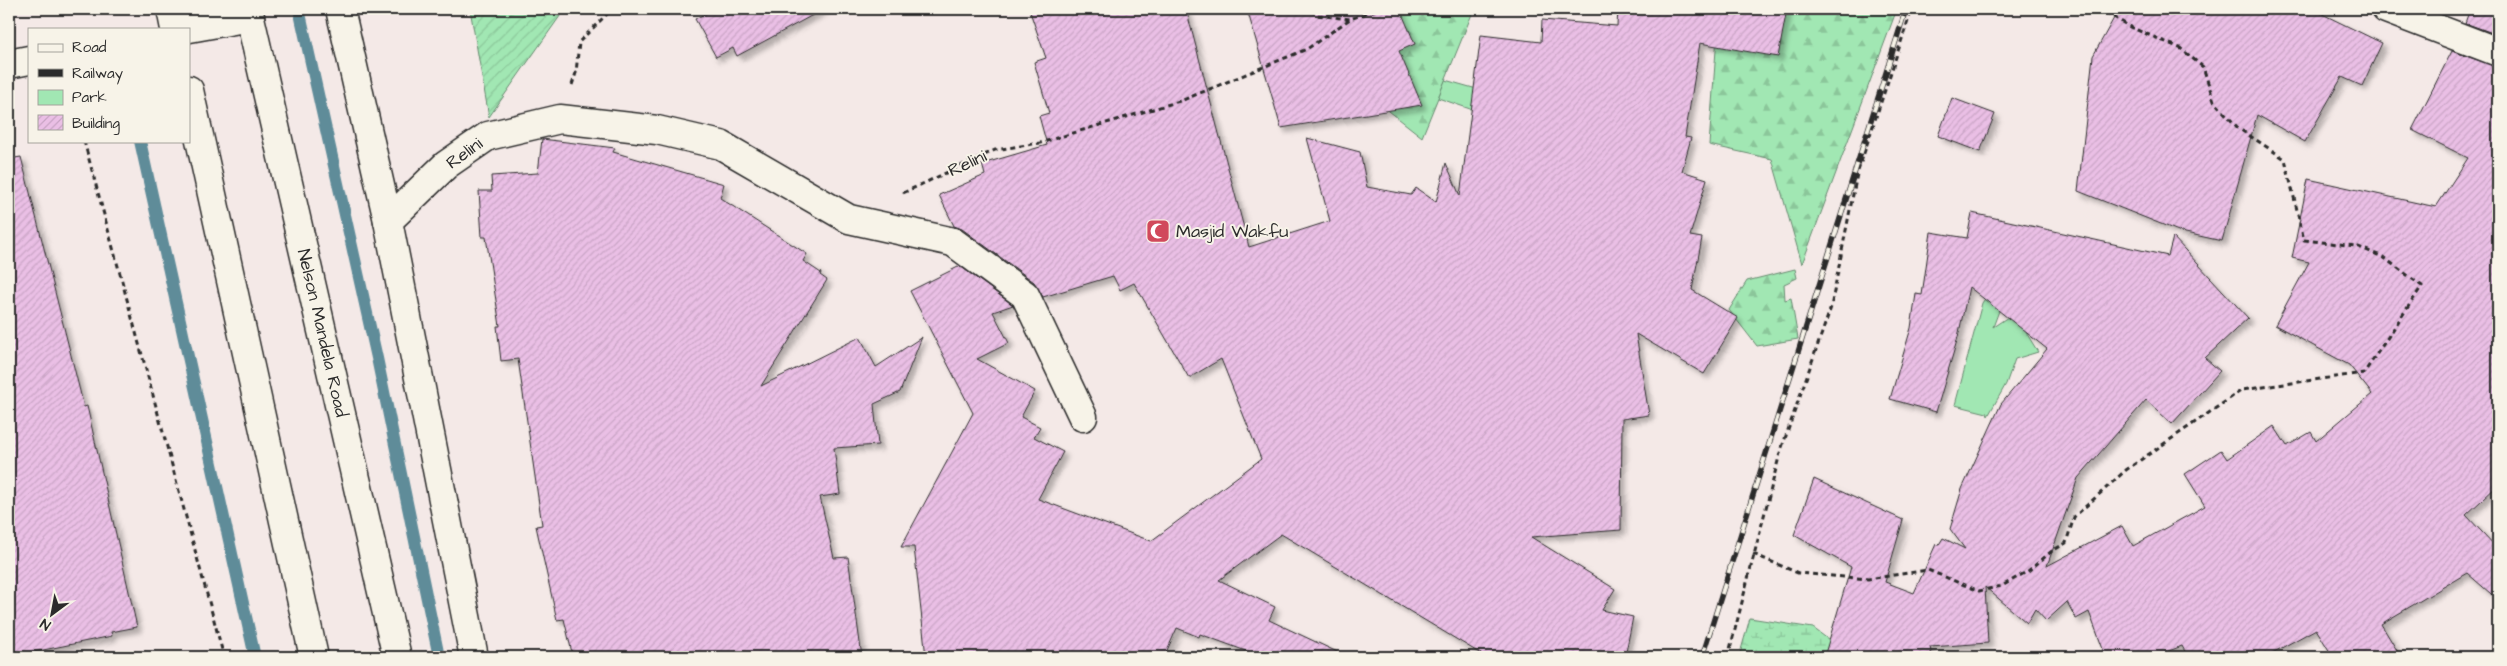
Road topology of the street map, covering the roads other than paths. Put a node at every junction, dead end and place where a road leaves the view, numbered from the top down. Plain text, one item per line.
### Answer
1 (171, 9) edge
2 (340, 9) edge
3 (2386, 9) edge
4 (249, 13) edge
5 (175, 28) edge
6 (188, 28) edge
7 (2498, 52) edge
8 (28, 60) edge
9 (9, 64) edge
10 (190, 95) edge
11 (388, 221) junction
12 (399, 279) junction
13 (386, 304) dead end
14 (1083, 417) dead end
15 (314, 657) edge
16 (397, 657) edge
17 (474, 657) edge

1 - 5 main road
2 - 11 main road
3 - 7 main road
4 - 6 main road
4 - 16 main road, Nelson Mandela Road
8 - 9 main road
10 - 15 main road
11 - 12 main road
11 - 14 main road, Relini
12 - 13 main road
12 - 17 main road

